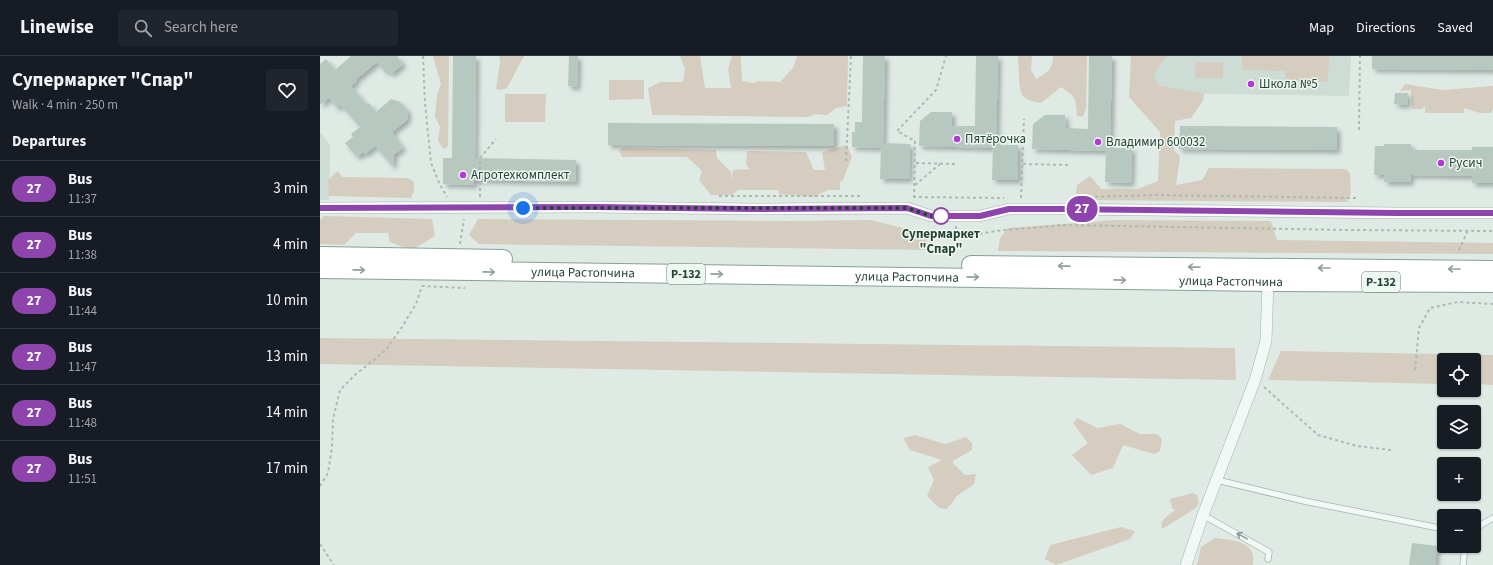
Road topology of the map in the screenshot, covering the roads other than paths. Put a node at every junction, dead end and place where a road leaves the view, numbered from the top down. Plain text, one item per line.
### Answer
1 (320, 208) edge
2 (1493, 213) edge
3 (320, 256) edge
4 (320, 269) edge
5 (1493, 270) edge
6 (1268, 282) junction
7 (1493, 283) edge
8 (1217, 480) junction
9 (1203, 515) junction
10 (1493, 518) edge
11 (1481, 525) edge
12 (1437, 528) edge
13 (1464, 553) edge
14 (1268, 559) dead end
15 (1186, 565) edge
16 (1463, 565) edge

1 - 2 street
5 -> 3 highway, улица Растопчина / Р-132
4 -> 6 highway, улица Растопчина / Р-132
6 - 7 highway, улица Растопчина / Р-132
6 - 8 street
8 - 9 street
8 - 12 lane
14 -> 9 lane
9 - 15 street
10 - 11 lane
13 - 16 lane

